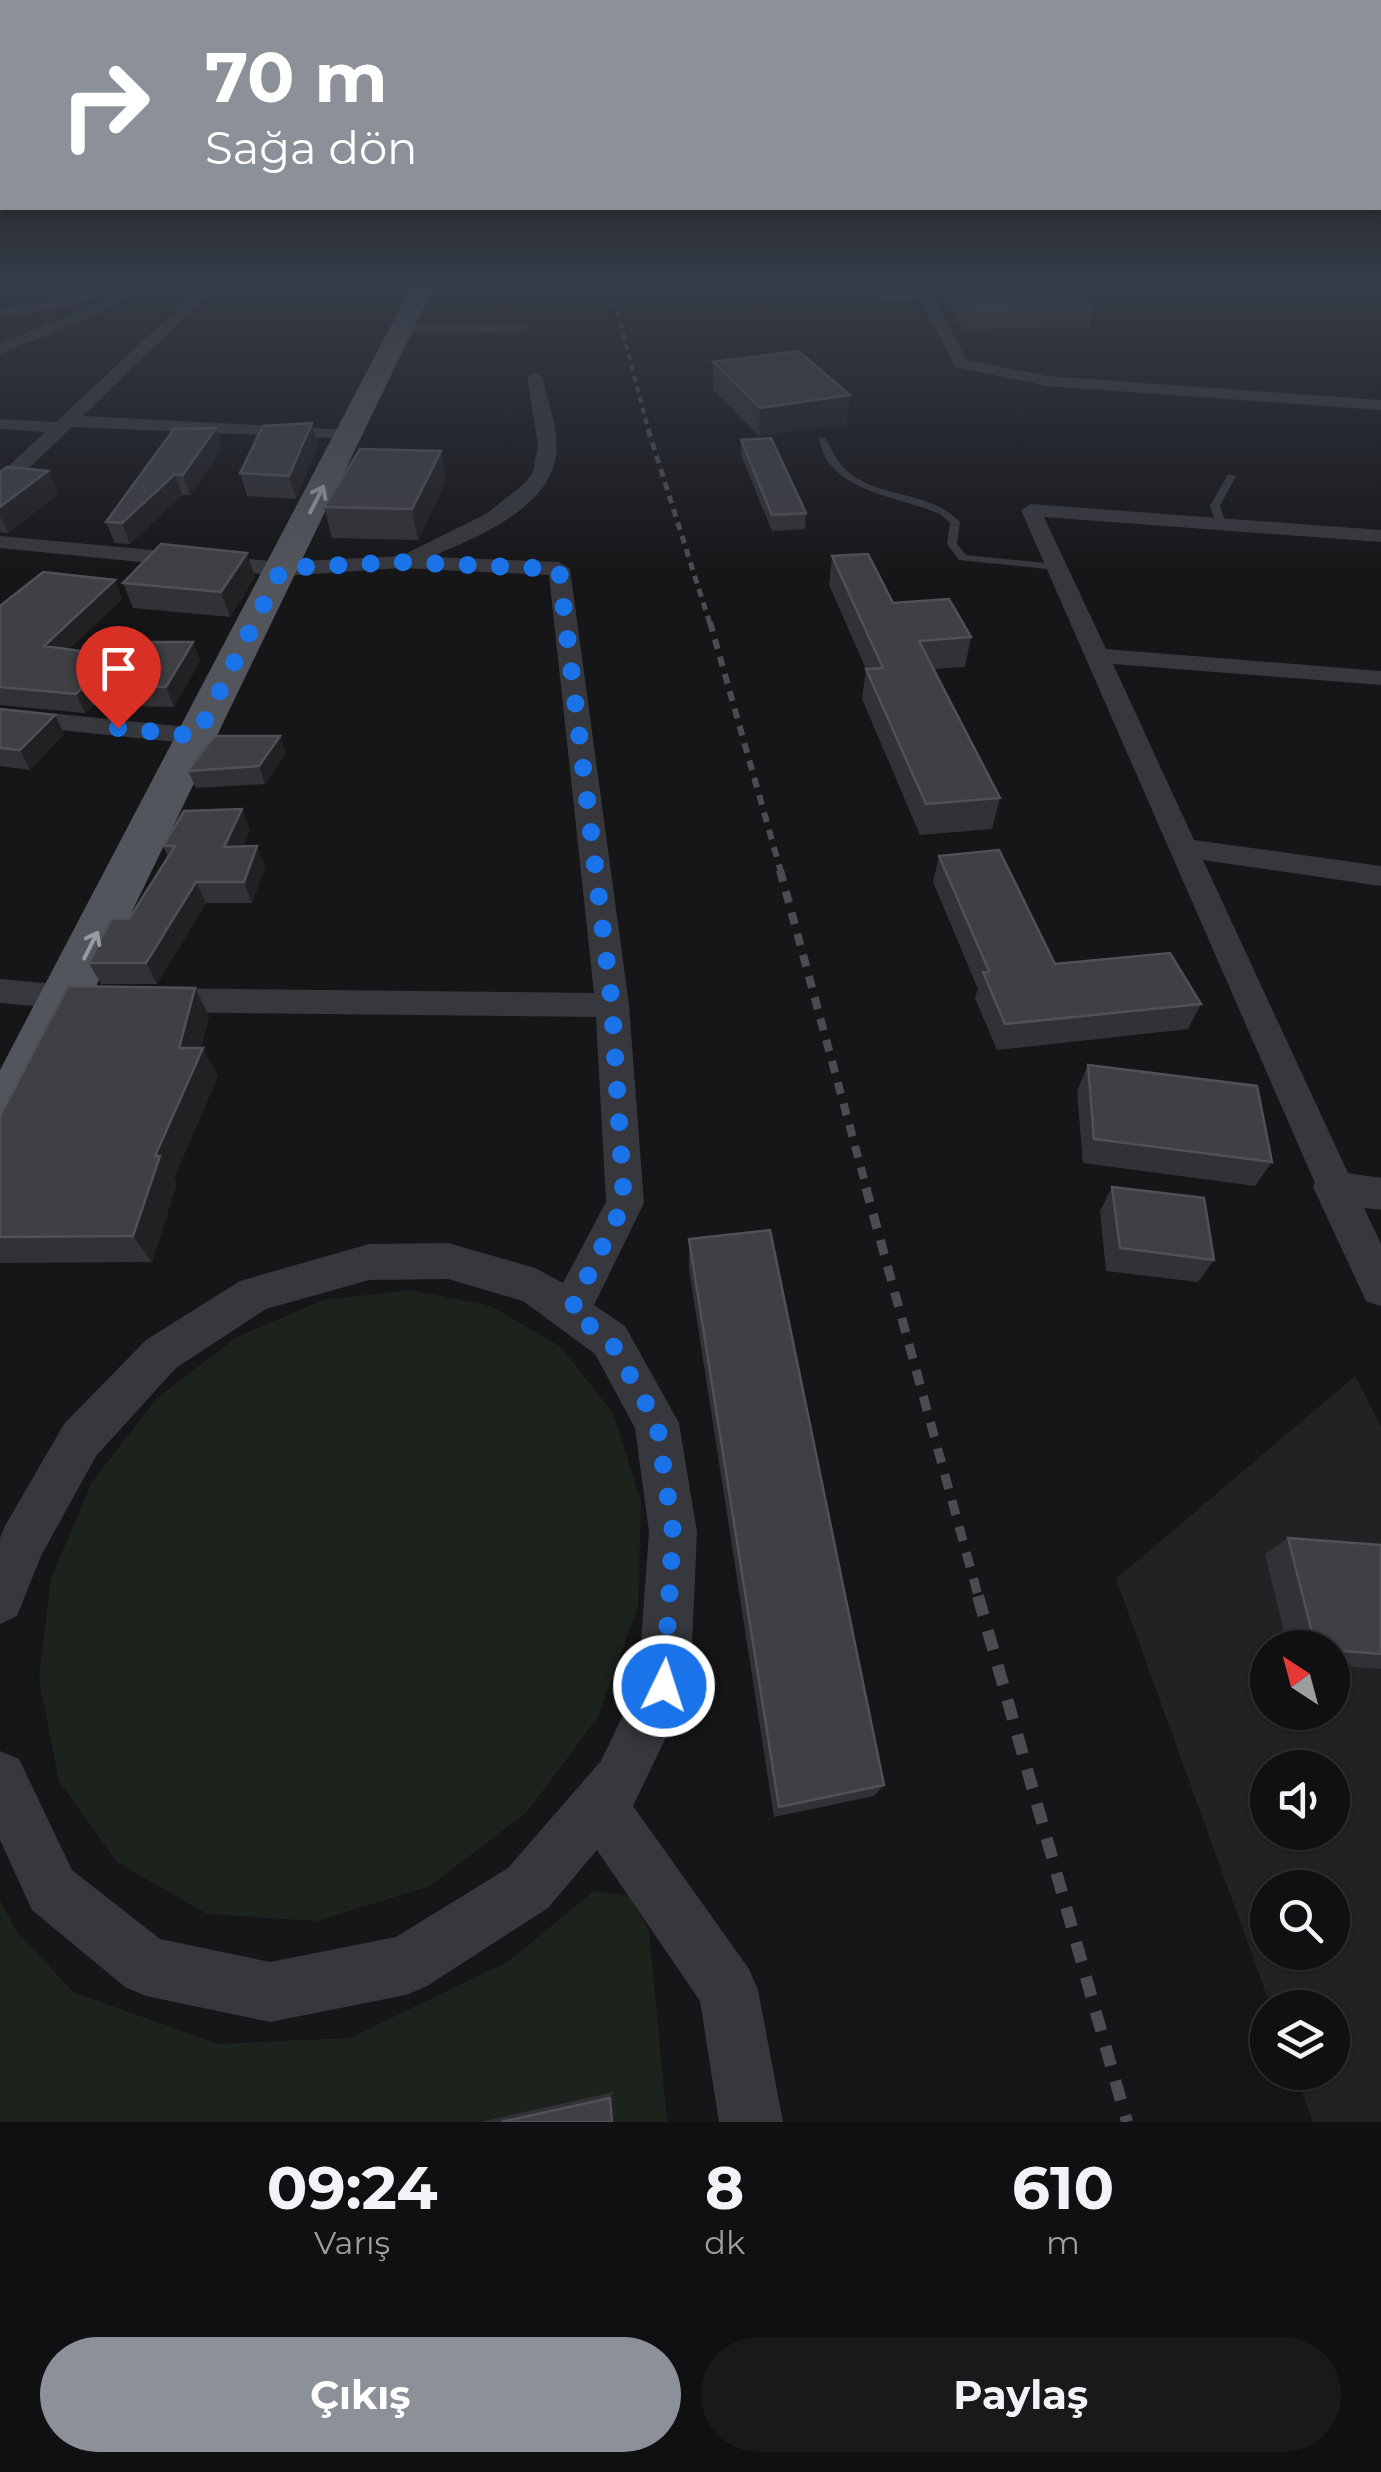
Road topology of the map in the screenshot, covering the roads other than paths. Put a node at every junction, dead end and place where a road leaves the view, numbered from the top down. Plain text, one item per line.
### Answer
1 (112, 379) edge
2 (377, 379) edge
3 (535, 379) edge
4 (1038, 379) edge
5 (1381, 404) edge
6 (0, 424) edge
7 (65, 424) junction
8 (350, 434) junction
9 (822, 440) dead end
10 (1230, 476) dead end
11 (0, 485) edge
12 (1221, 524) junction
13 (1381, 536) edge
14 (0, 542) edge
15 (400, 562) junction
16 (282, 568) junction
17 (1056, 568) junction
18 (1097, 656) junction
19 (1381, 678) edge
20 (0, 716) edge
21 (197, 736) junction
22 (1183, 848) junction
23 (1381, 876) edge
24 (0, 991) edge
25 (64, 999) junction
26 (612, 1005) junction
27 (0, 1126) edge
28 (1332, 1186) junction
29 (1381, 1194) edge
30 (1381, 1288) edge
31 (570, 1312) junction
32 (0, 1598) edge
33 (0, 1778) edge
34 (598, 1805) junction
35 (751, 2122) edge

1 - 7 street
2 - 8 main road
3 - 15 street
4 - 5 street
6 - 7 street
7 - 8 street
7 - 11 street
16 -> 8 main road
9 - 17 lane
10 - 12 lane
12 - 13 street
12 - 17 street
14 - 16 street
15 - 16 street
15 - 26 street
16 - 21 main road
17 - 18 street
18 - 19 street
18 - 22 street
20 - 21 street
25 -> 21 main road
22 - 23 street
22 - 28 street
24 - 25 street
25 - 26 street
25 - 27 main road
26 - 31 street
28 - 29 street
28 - 30 street
31 - 32 street
31 - 34 street
33 - 34 street
34 - 35 street

